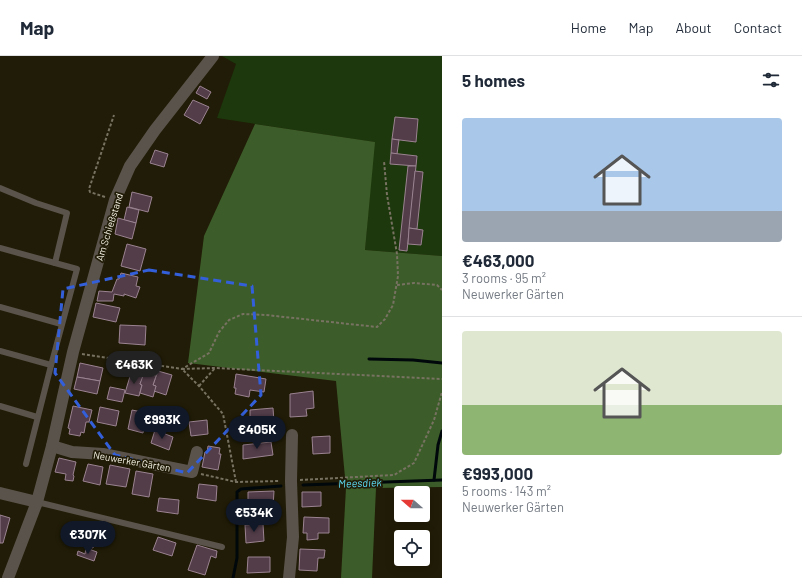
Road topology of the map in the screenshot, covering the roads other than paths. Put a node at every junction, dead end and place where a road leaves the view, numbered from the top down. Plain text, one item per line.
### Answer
1 (213, 56) edge
2 (0, 188) edge
3 (0, 248) edge
4 (55, 263) junction
5 (0, 307) edge
6 (61, 324) junction
7 (0, 351) edge
8 (51, 365) junction
9 (0, 406) edge
10 (37, 417) junction
11 (292, 435) dead end
12 (52, 446) junction
13 (197, 452) dead end
14 (26, 464) dead end
15 (0, 492) edge
16 (37, 502) junction
17 (222, 547) dead end
18 (8, 578) edge
19 (289, 578) edge

1 - 12 street, Am Schießstand
2 - 4 lane
3 - 4 lane
4 - 6 lane
5 - 6 lane
6 - 8 lane
7 - 8 lane
8 - 10 lane
9 - 10 lane
10 - 14 lane
11 - 19 street
12 - 13 street, Neuwerker Gärten
12 - 16 street
15 - 16 street
16 - 17 lane
16 - 18 street

